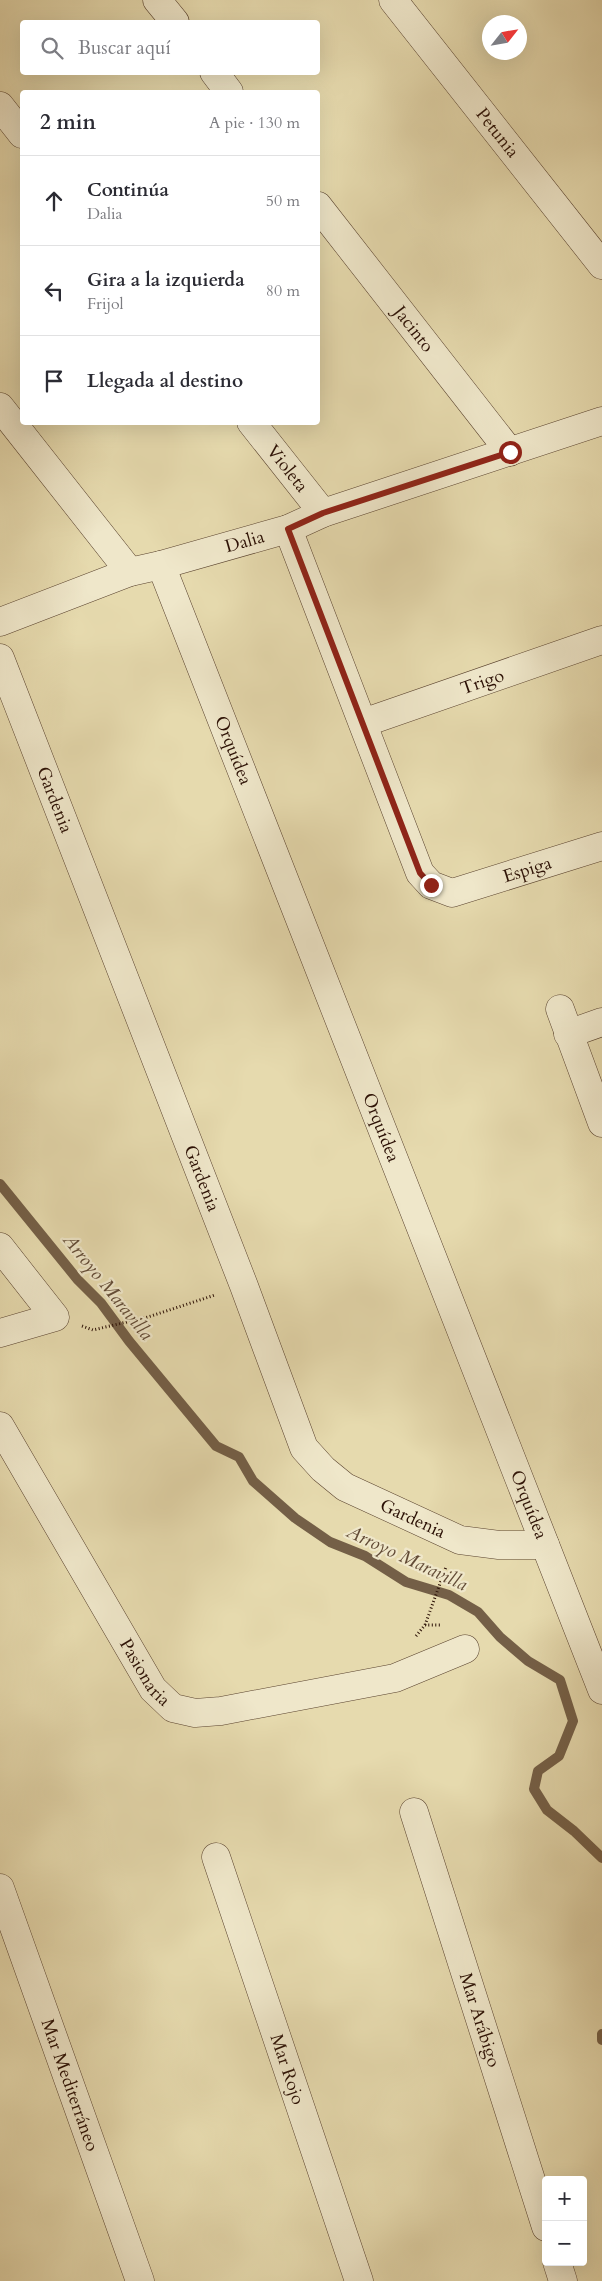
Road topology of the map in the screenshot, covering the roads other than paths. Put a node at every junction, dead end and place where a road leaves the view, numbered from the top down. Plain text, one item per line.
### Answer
1 (157, 0) edge
2 (393, 0) edge
3 (173, 20) edge
4 (216, 75) edge
5 (228, 90) edge
6 (0, 106) edge
7 (20, 131) edge
8 (320, 209) edge
9 (602, 265) edge
10 (0, 407) edge
11 (602, 421) edge
12 (253, 425) edge
13 (510, 452) junction
14 (323, 513) junction
15 (288, 529) junction
16 (161, 566) junction
17 (130, 572) junction
18 (0, 622) edge
19 (602, 640) edge
20 (0, 658) edge
21 (363, 723) junction
22 (602, 846) edge
23 (560, 1009) dead end
24 (602, 1022) edge
25 (568, 1034) junction
26 (602, 1123) edge
27 (0, 1247) edge
28 (0, 1333) edge
29 (0, 1426) edge
30 (545, 1545) junction
31 (465, 1649) dead end
32 (602, 1690) edge
33 (414, 1812) dead end
34 (216, 1857) dead end
35 (0, 1888) edge
36 (544, 2221) edge
37 (558, 2266) edge
38 (140, 2281) edge
39 (359, 2281) edge
40 (563, 2281) edge

1 - 3 street
2 - 9 street, Petunia
4 - 5 street
6 - 7 street
8 - 13 street, Jacinto
10 - 17 street
11 - 13 street, Dalia
12 - 14 street, Violeta
13 - 14 street, Dalia
14 - 15 street, Dalia
15 - 16 street, Dalia
15 - 21 street
16 - 17 street, Dalia
16 - 30 street, Orquídea
17 - 18 street, Dalia
19 - 21 street, Trigo
20 - 30 street, Gardenia
21 - 22 street, Espiga
23 - 25 street
24 - 25 street
25 - 26 street
27 - 28 street
29 - 31 street, Pasionaria
30 - 32 street, Orquídea
33 - 36 street, Mar Arábigo
34 - 39 street, Mar Rojo
35 - 38 street, Mar Mediterráneo
37 - 40 street

